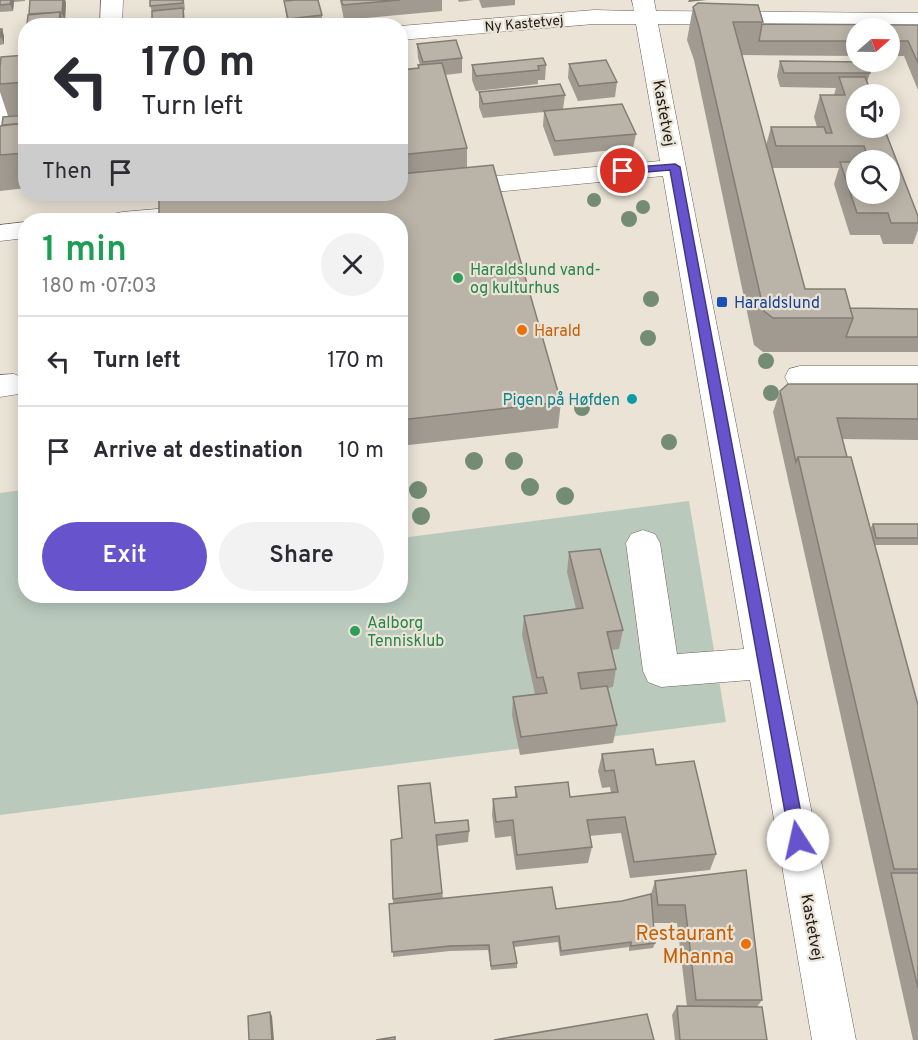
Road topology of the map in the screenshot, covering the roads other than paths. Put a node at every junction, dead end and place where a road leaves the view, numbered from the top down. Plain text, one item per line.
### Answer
1 (112, 0) edge
2 (645, 9) edge
3 (111, 18) edge
4 (918, 20) edge
5 (408, 32) edge
6 (11, 67) edge
7 (0, 123) edge
8 (675, 167) junction
9 (408, 192) edge
10 (226, 210) edge
11 (195, 213) edge
12 (18, 231) edge
13 (0, 233) edge
14 (800, 377) dead end
15 (918, 377) edge
16 (643, 543) dead end
17 (765, 663) junction
18 (834, 1040) edge

1 - 3 street
2 - 4 street, Ny Kastetvej
2 - 5 street, Ny Kastetvej
2 - 8 street, Kastetvej
6 - 7 street
8 - 9 street
8 - 17 street, Kastetvej
10 - 11 street
12 - 13 street
14 - 15 street
16 - 17 street
17 - 18 street, Kastetvej

